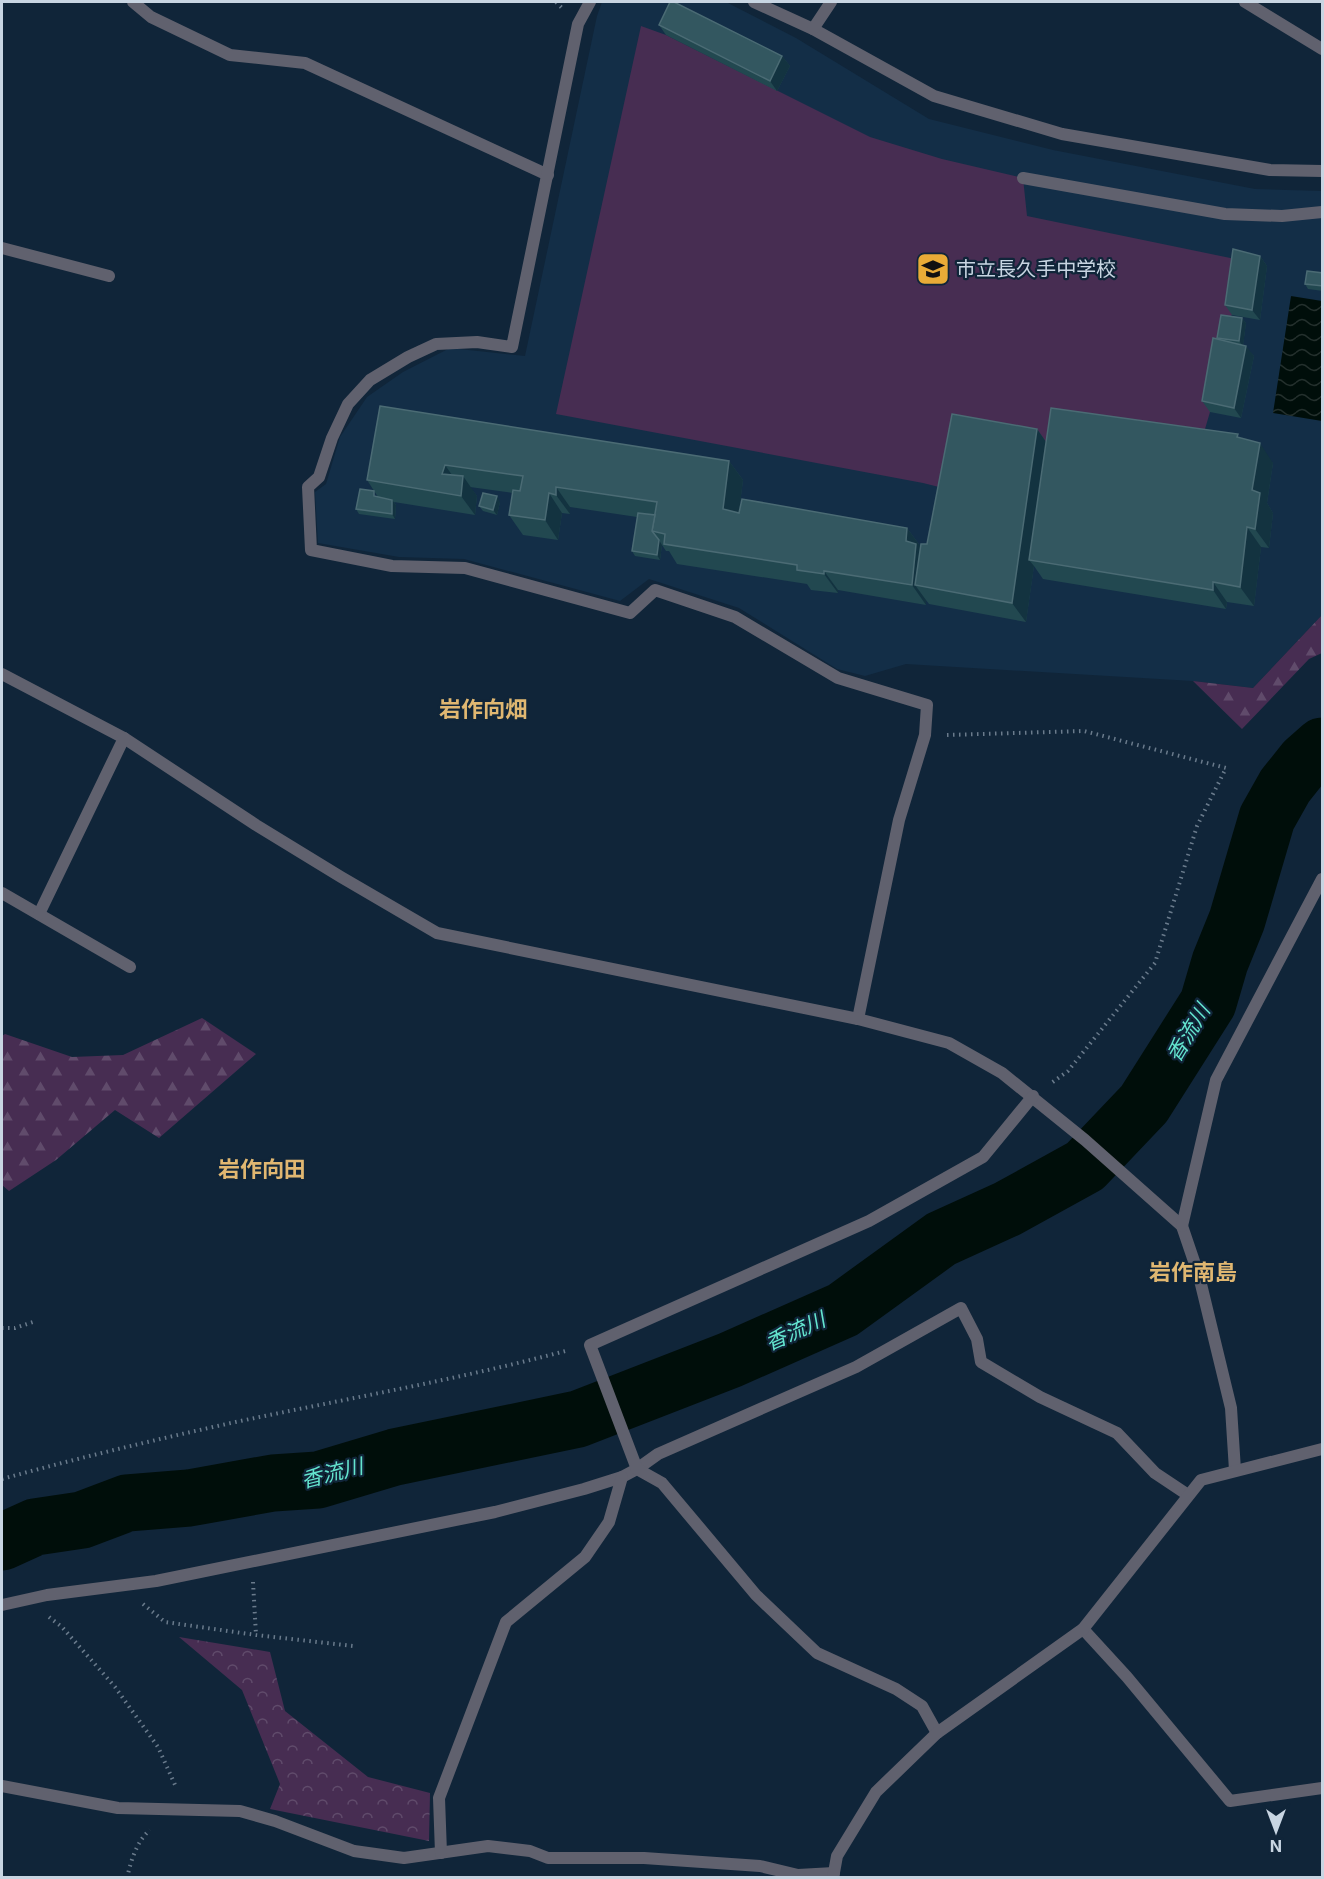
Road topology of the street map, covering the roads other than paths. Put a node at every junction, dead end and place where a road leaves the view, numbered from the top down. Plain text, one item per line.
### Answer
1 (133, 2) edge
2 (590, 2) edge
3 (754, 2) edge
4 (831, 2) edge
5 (1245, 2) edge
6 (813, 29) junction
7 (1323, 49) edge
8 (1323, 171) edge
9 (548, 175) junction
10 (1023, 178) dead end
11 (1323, 212) edge
12 (2, 248) edge
13 (109, 276) dead end
14 (2, 674) edge
15 (124, 738) junction
16 (1323, 879) edge
17 (2, 893) edge
18 (39, 914) junction
19 (130, 967) dead end
20 (858, 1019) junction
21 (1033, 1096) junction
22 (1182, 1226) junction
23 (1323, 1449) edge
24 (637, 1469) junction
25 (1235, 1470) junction
26 (622, 1477) junction
27 (1188, 1495) junction
28 (2, 1605) edge
29 (1083, 1629) junction
30 (937, 1734) junction
31 (2, 1786) edge
32 (1323, 1788) edge
33 (441, 1853) junction
34 (833, 1876) edge

1 - 9 street
2 - 9 street
3 - 6 street
4 - 6 street
5 - 7 street
6 - 8 street
9 - 20 street
10 - 11 street
12 - 13 street
14 - 15 street
15 - 18 street
15 - 20 street
16 - 22 street
17 - 18 street
18 - 19 street
20 - 21 street
21 - 22 street
21 - 24 street
22 - 25 street
23 - 25 street
24 - 26 street
24 - 27 street
24 - 30 street
25 - 27 street
26 - 28 street
26 - 33 street
27 - 29 street
29 - 30 street
29 - 32 street
30 - 34 street
31 - 33 street
33 - 34 street

